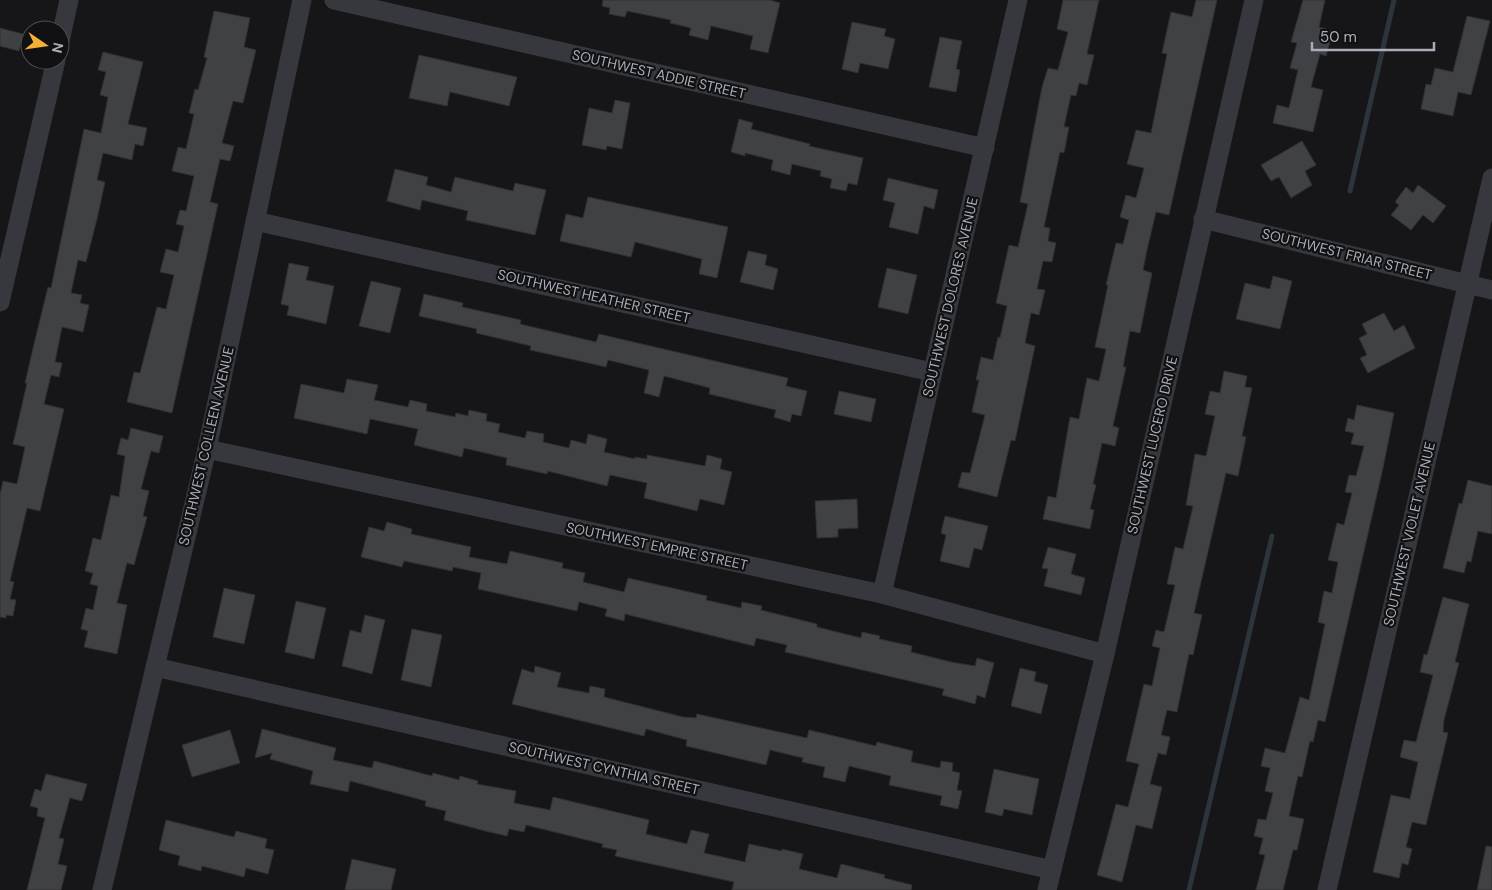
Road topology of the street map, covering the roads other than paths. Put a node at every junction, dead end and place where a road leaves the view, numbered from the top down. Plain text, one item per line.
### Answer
1 (69, 0) edge
2 (302, 0) edge
3 (334, 0) edge
4 (1018, 0) edge
5 (1254, 0) edge
6 (65, 20) edge
7 (54, 70) edge
8 (985, 148) junction
9 (1492, 178) edge
10 (1203, 219) junction
11 (255, 221) junction
12 (1466, 284) junction
13 (1492, 290) edge
14 (0, 302) edge
15 (932, 372) junction
16 (206, 449) junction
17 (882, 594) junction
18 (1105, 654) junction
19 (155, 667) junction
20 (1052, 870) junction
21 (102, 890) edge
22 (1047, 890) edge
23 (1327, 890) edge

1 - 6 street
2 - 11 street, SOUTHWEST COLLEEN AVENUE
3 - 8 street, SOUTHWEST ADDIE STREET
4 - 8 street, SOUTHWEST DOLORES AVENUE
5 - 10 street, SOUTHWEST LUCERO DRIVE
7 - 14 street
8 - 15 street, SOUTHWEST DOLORES AVENUE
9 - 12 street, SOUTHWEST VIOLET AVENUE
10 - 12 street, SOUTHWEST FRIAR STREET
10 - 18 street, SOUTHWEST LUCERO DRIVE
11 - 15 street, SOUTHWEST HEATHER STREET
11 - 16 street, SOUTHWEST COLLEEN AVENUE
12 - 13 street, SOUTHWEST FRIAR STREET
12 - 23 street, SOUTHWEST VIOLET AVENUE
15 - 17 street, SOUTHWEST DOLORES AVENUE
16 - 17 street, SOUTHWEST EMPIRE STREET
16 - 19 street, SOUTHWEST COLLEEN AVENUE
17 - 18 street, SOUTHWEST EMPIRE STREET
18 - 20 street, SOUTHWEST LUCERO DRIVE
19 - 20 street, SOUTHWEST CYNTHIA STREET
19 - 21 street, SOUTHWEST COLLEEN AVENUE
20 - 22 street, SOUTHWEST LUCERO DRIVE

